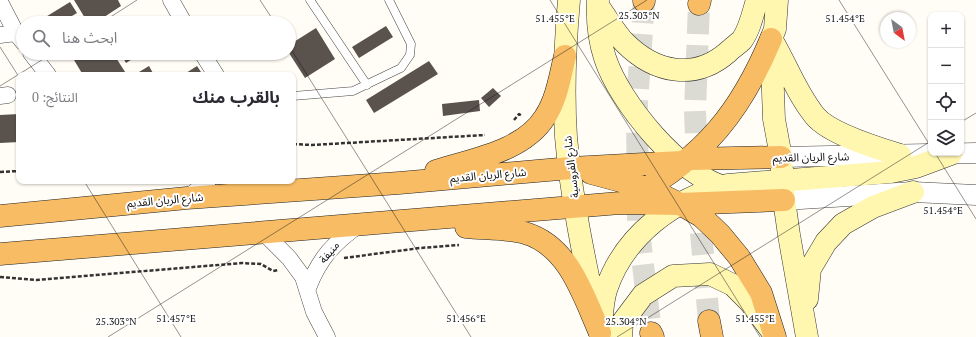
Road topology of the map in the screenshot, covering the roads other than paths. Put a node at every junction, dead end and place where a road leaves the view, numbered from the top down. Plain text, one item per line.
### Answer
1 (170, 0) edge
2 (310, 0) edge
3 (389, 0) edge
4 (569, 0) edge
5 (758, 0) edge
6 (777, 0) edge
7 (0, 2) edge
8 (598, 3) edge
9 (180, 16) edge
10 (16, 31) edge
11 (0, 34) edge
12 (16, 37) edge
13 (771, 39) junction
14 (565, 56) junction
15 (36, 60) edge
16 (206, 60) edge
17 (46, 72) edge
18 (214, 72) edge
19 (367, 85) junction
20 (296, 96) edge
21 (964, 153) edge
22 (976, 153) edge
23 (928, 154) edge
24 (900, 155) junction
25 (946, 156) edge
26 (781, 157) junction
27 (685, 162) junction
28 (571, 168) junction
29 (399, 183) junction
30 (204, 184) edge
31 (286, 186) edge
32 (721, 186) junction
33 (647, 188) junction
34 (783, 190) junction
35 (913, 192) junction
36 (976, 195) edge
37 (187, 198) junction
38 (620, 203) junction
39 (680, 204) junction
40 (575, 208) junction
41 (0, 216) edge
42 (403, 222) junction
43 (361, 224) junction
44 (263, 232) junction
45 (0, 254) edge
46 (308, 288) junction
47 (806, 331) edge
48 (600, 335) edge
49 (774, 336) edge
50 (327, 337) edge
51 (621, 337) edge

1 - 9 street
2 - 19 lane
3 - 19 lane
4 - 14 main road, شارع الفروسية
5 - 8 main road
6 - 13 main road
7 - 10 street
8 - 27 main road
11 - 12 street
13 - 24 main road
13 - 26 main road
13 - 27 highway
14 - 28 main road, شارع الفروسية
14 - 29 highway
15 - 17 street
16 - 18 street
19 - 20 lane
21 - 22 street, شارع الريان القديم
23 - 24 street, شارع الريان القديم
24 - 26 street, شارع الريان القديم
25 - 34 main road
26 - 27 highway, شارع الريان القديم
26 - 34 main road
27 - 28 highway, شارع الريان القديم
27 - 32 main road
27 - 33 highway
28 - 29 highway, شارع الريان القديم
28 - 33 highway
28 - 40 main road, شارع الفروسية
29 - 31 highway, شارع الريان القديم
30 - 37 street
31 - 37 highway, شارع الريان القديم
32 - 34 main road
32 - 39 main road
33 - 38 highway
33 - 39 highway
34 - 35 street
34 - 39 highway
34 - 47 main road
35 - 36 street
35 - 47 main road
37 - 41 highway, شارع الريان القديم
38 - 39 highway
38 - 40 highway
39 - 48 main road
39 - 49 highway
40 - 42 highway
40 - 48 main road, شارع الفروسية
42 - 43 highway
42 - 48 highway
43 - 44 highway
43 - 46 street, منيفة
44 - 45 highway
44 - 46 street
46 - 50 street
49 - 51 main road

